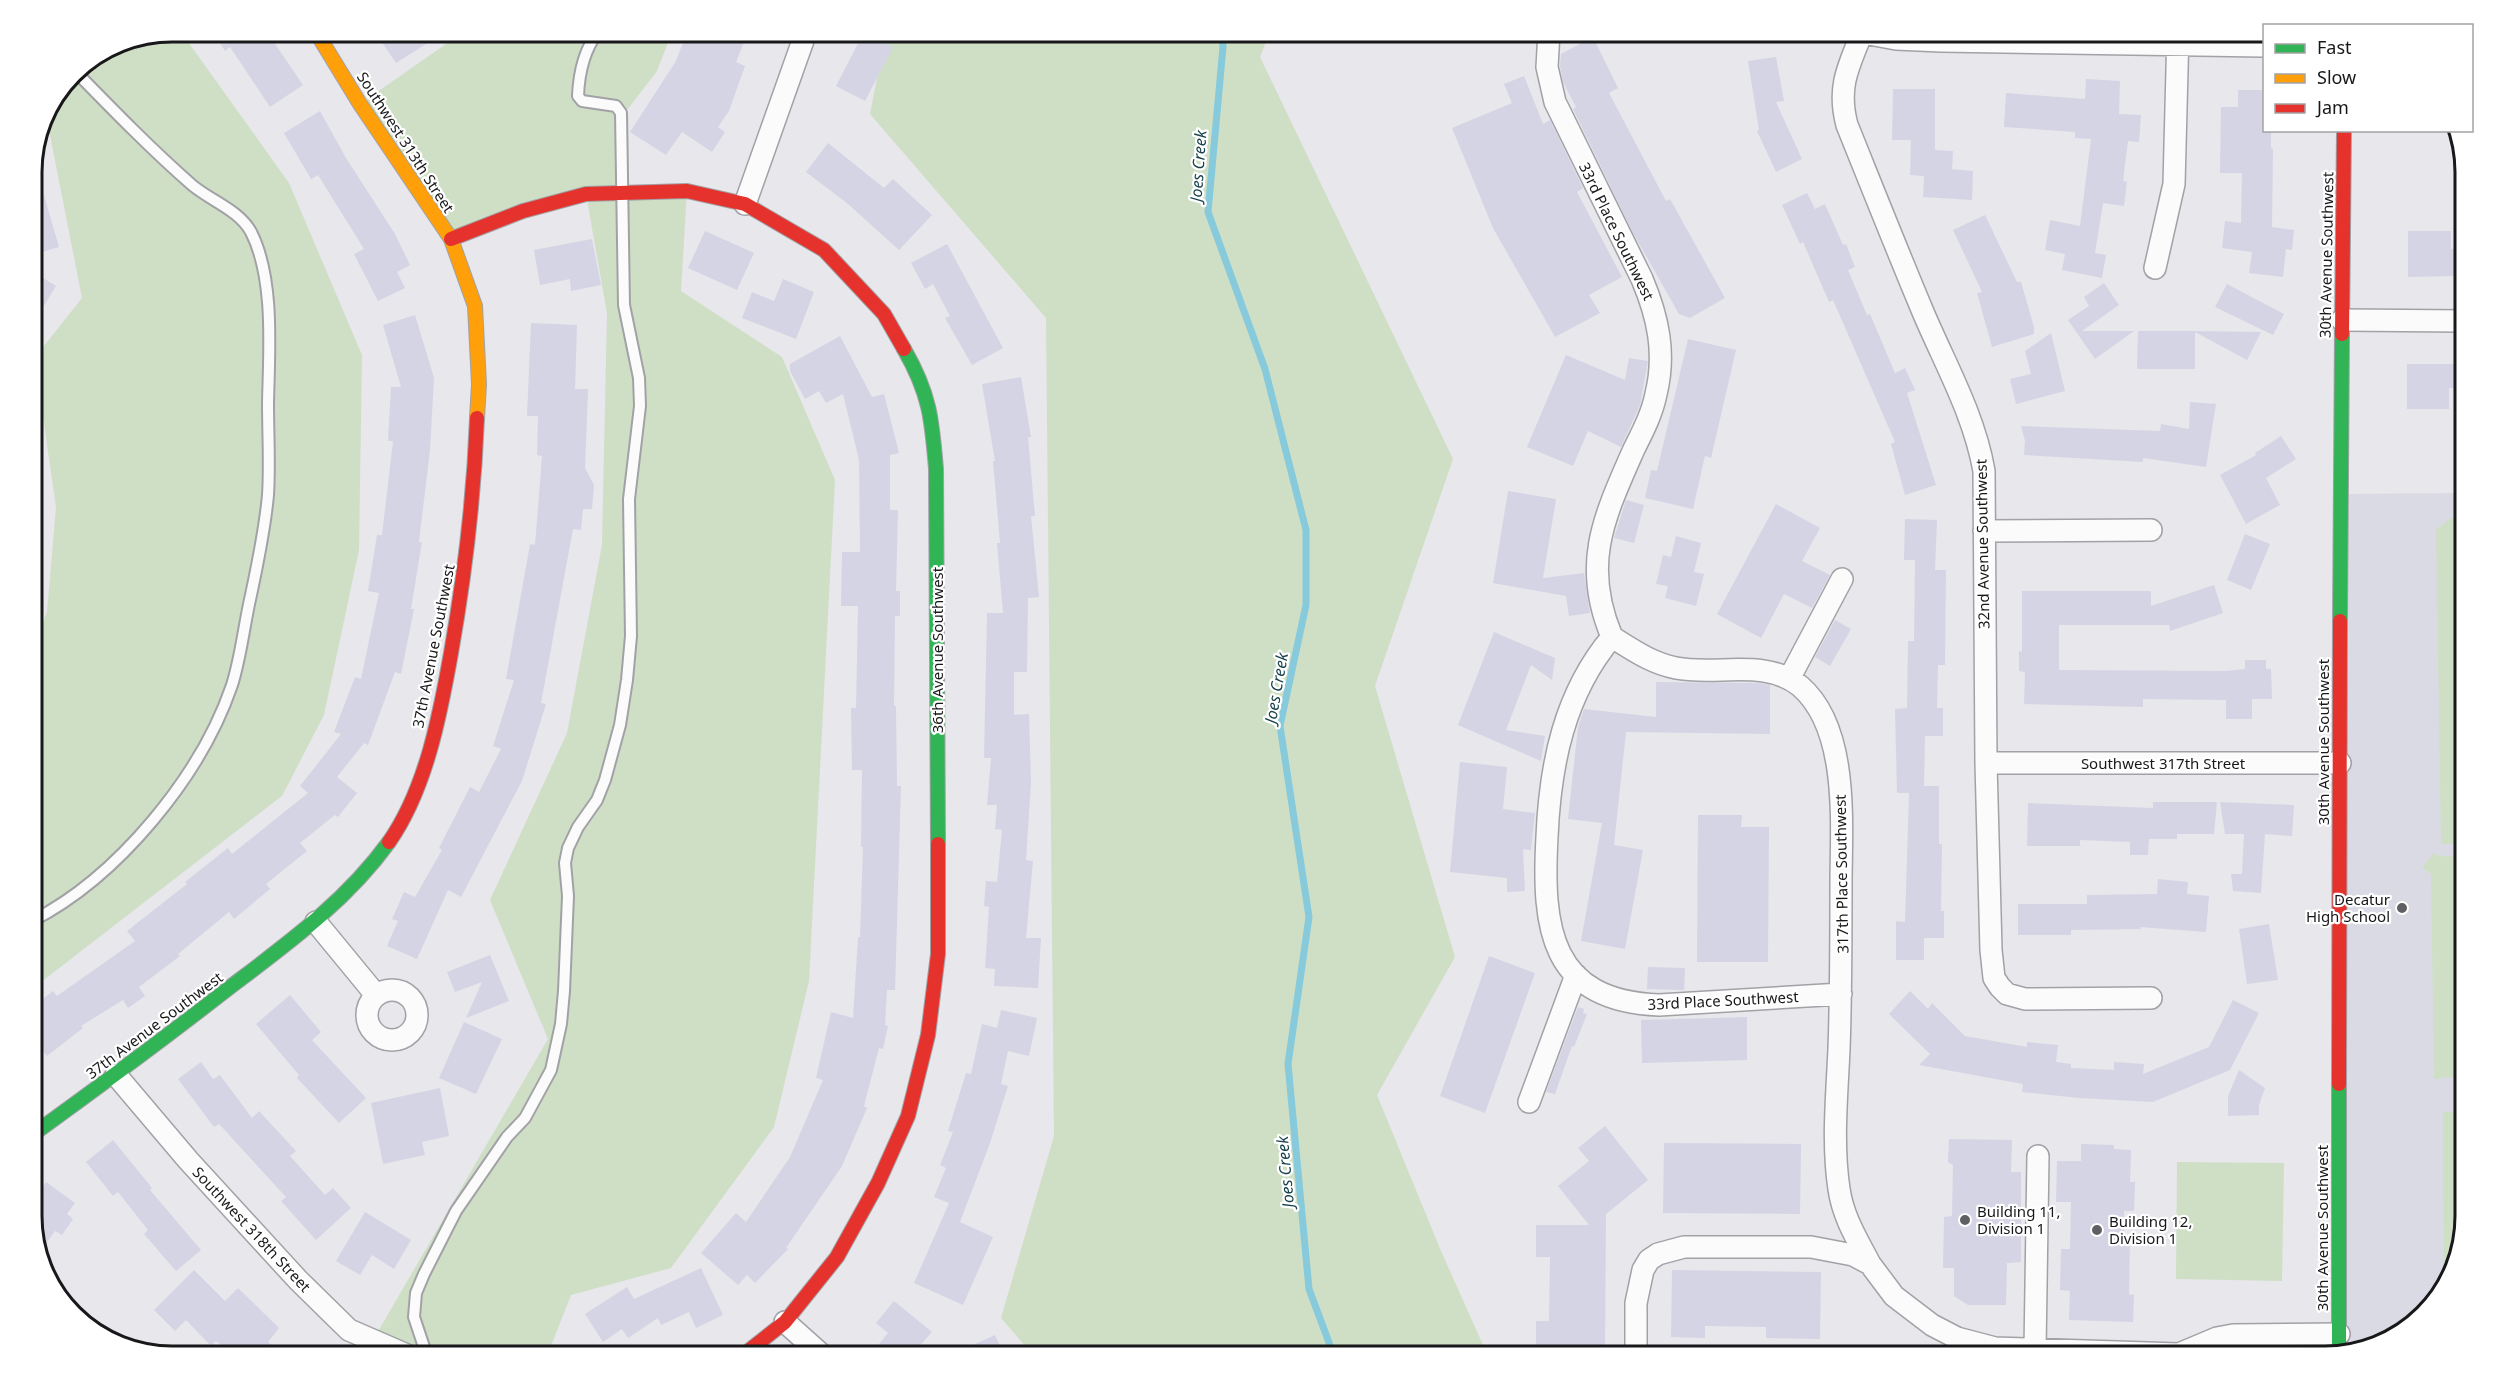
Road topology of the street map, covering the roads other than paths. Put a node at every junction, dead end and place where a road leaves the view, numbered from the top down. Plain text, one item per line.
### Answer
1 (322, 42) edge
2 (591, 42) edge
3 (802, 42) edge
4 (1548, 42) edge
5 (1857, 42) edge
6 (2179, 42) edge
7 (2216, 42) edge
8 (2263, 46) edge
9 (82, 78) edge
10 (2344, 132) edge
11 (622, 193) junction
12 (745, 204) junction
13 (451, 239) junction
14 (2154, 267) dead end
15 (2342, 320) junction
16 (2455, 321) edge
17 (2151, 530) dead end
18 (1984, 531) junction
19 (1842, 579) dead end
20 (1612, 637) junction
21 (1789, 679) junction
22 (1986, 763) junction
23 (2340, 763) junction
24 (42, 914) edge
25 (316, 922) junction
26 (1576, 975) junction
27 (1842, 994) junction
28 (376, 995) dead end
29 (2151, 998) dead end
30 (116, 1075) junction
31 (1529, 1101) dead end
32 (42, 1128) edge
33 (2038, 1156) dead end
34 (1870, 1264) junction
35 (786, 1322) junction
36 (2339, 1343) edge
37 (386, 1346) edge
38 (424, 1346) edge
39 (755, 1346) edge
40 (812, 1346) edge
41 (1636, 1346) edge
42 (1988, 1346) edge
43 (2035, 1346) edge
44 (2201, 1346) edge

1 - 13 street, Southwest 313th Street
2 - 11 lane
3 - 12 street
4 - 20 street, 33rd Place Southwest
5 - 18 street, 32nd Avenue Southwest
6 - 14 street
7 - 8 street
9 - 24 lane
10 - 15 street, 30th Avenue Southwest
11 - 12 street, 36th Avenue Southwest
11 - 13 street, 36th Avenue Southwest
11 - 38 lane
12 - 35 street, 36th Avenue Southwest
13 - 25 street, 37th Avenue Southwest
15 - 16 street
15 - 23 street, 30th Avenue Southwest
17 - 18 street
18 - 22 street, 32nd Avenue Southwest
19 - 21 street
20 - 21 street, 317th Place Southwest
20 - 26 street, 33rd Place Southwest
21 - 27 street, 317th Place Southwest
22 - 23 street, Southwest 317th Street
22 - 29 street, 32nd Avenue Southwest
23 - 36 street, 30th Avenue Southwest
25 - 28 street
25 - 30 street, 37th Avenue Southwest
26 - 27 street, 33rd Place Southwest
26 - 31 street
27 - 34 street, 317th Place Southwest
30 - 32 street, 37th Avenue Southwest
30 - 37 street, Southwest 318th Street
33 - 43 street
34 - 41 street
34 - 42 street, 317th Place Southwest
35 - 39 street
35 - 40 street
36 - 44 street

